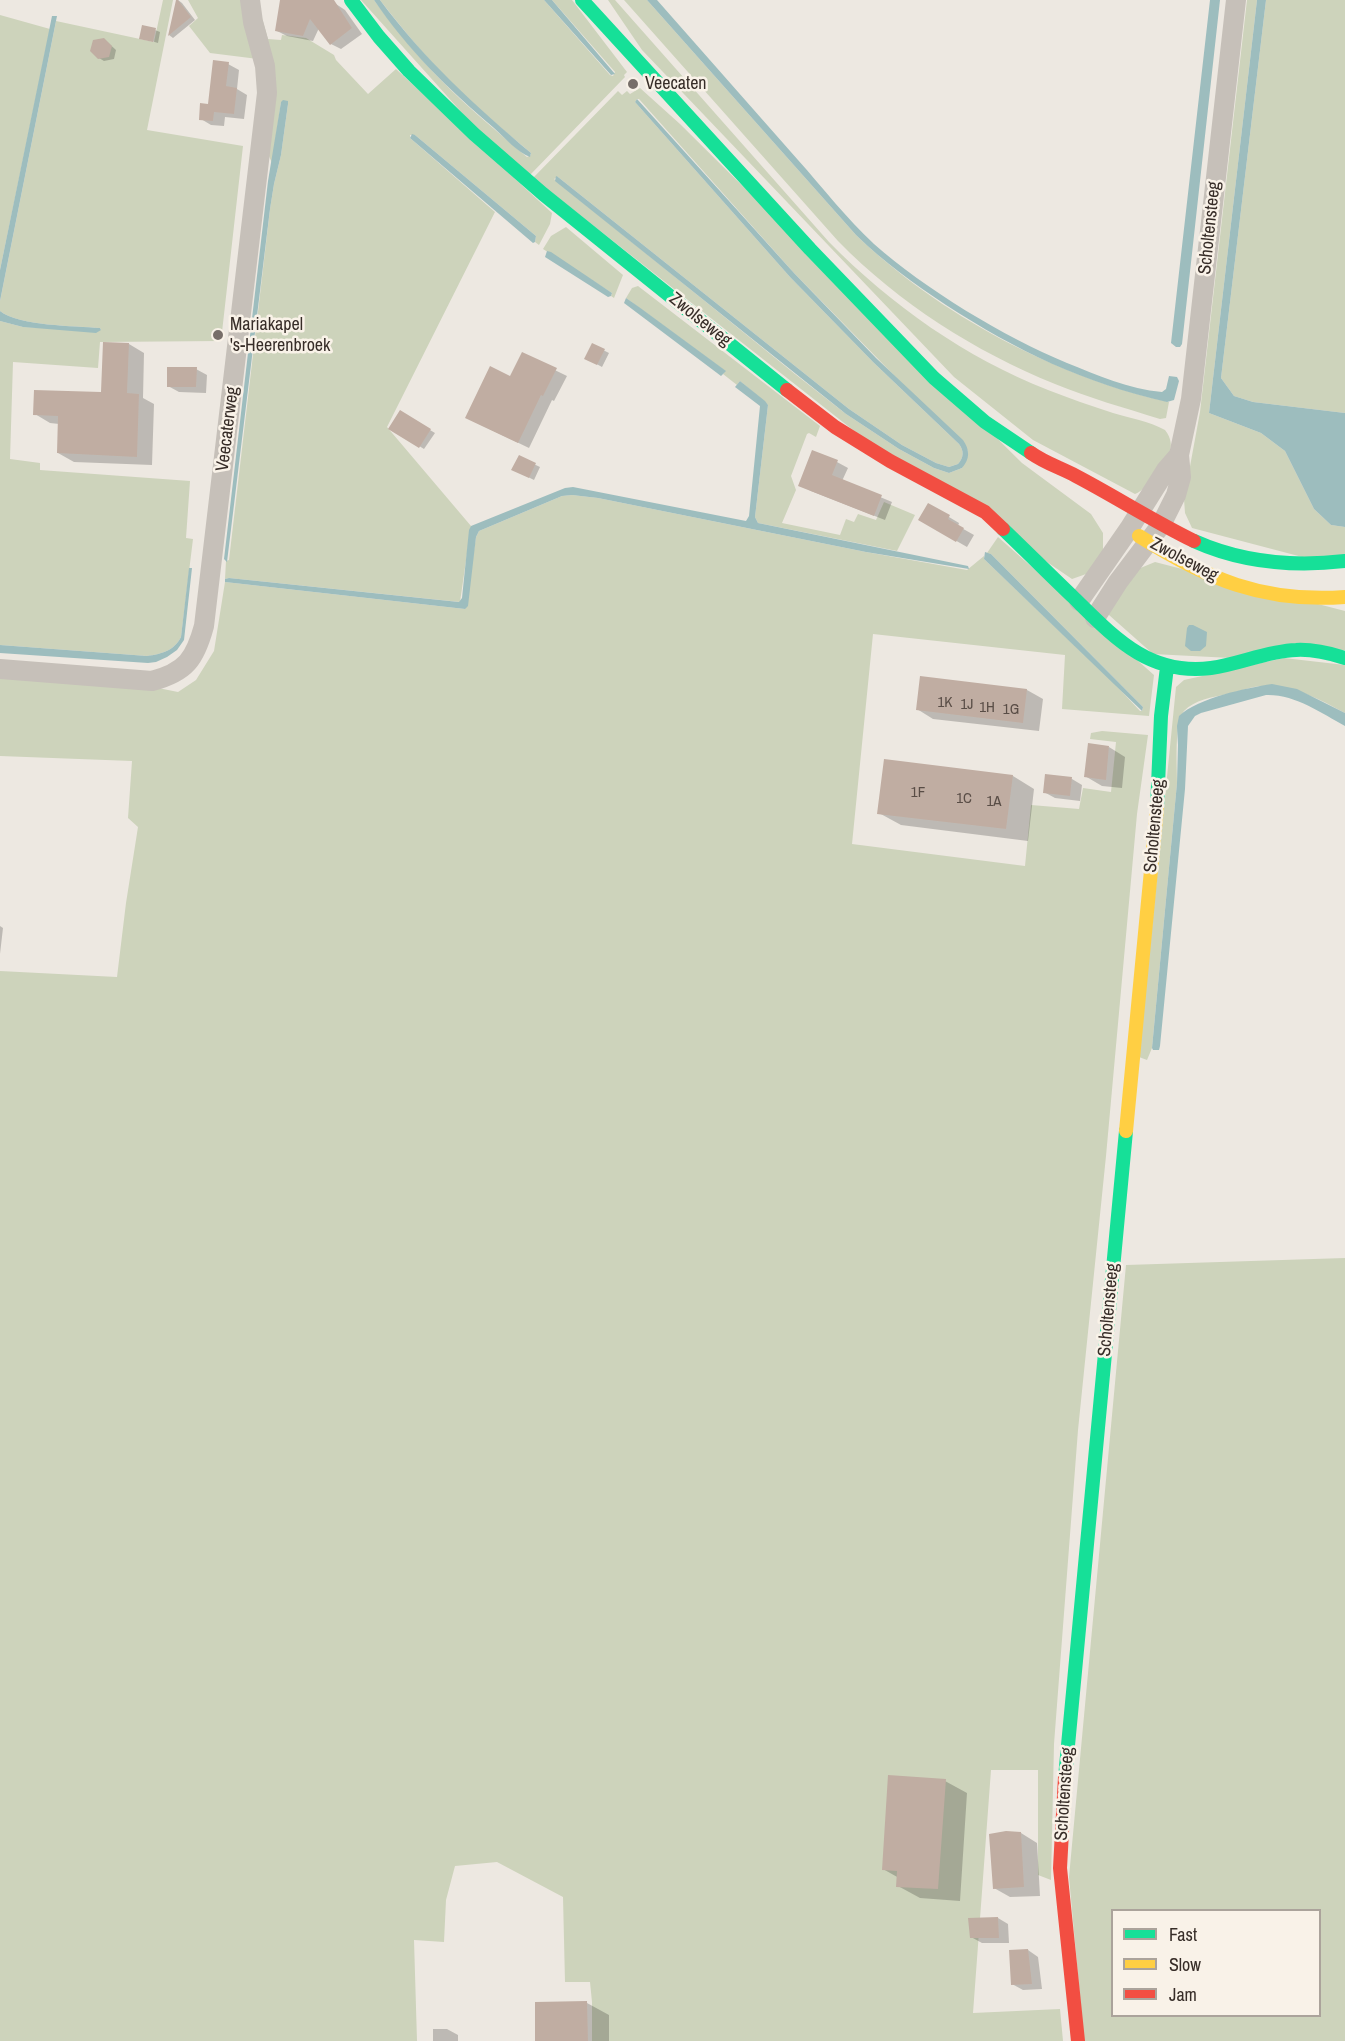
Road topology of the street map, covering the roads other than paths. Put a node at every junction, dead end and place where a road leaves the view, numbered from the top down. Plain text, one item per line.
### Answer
1 (250, 0) edge
2 (351, 0) edge
3 (582, 0) edge
4 (1236, 0) edge
5 (1179, 455) junction
6 (1047, 464) junction
7 (1063, 486) dead end
8 (1129, 522) junction
9 (1161, 525) junction
10 (1149, 542) junction
11 (1345, 561) edge
12 (1345, 597) edge
13 (1078, 601) junction
14 (1095, 618) junction
15 (1345, 658) edge
16 (1167, 667) junction
17 (0, 669) edge
18 (1078, 2041) edge

1 - 17 street, Veecaterweg
2 - 13 street, Zwolseweg
3 - 6 street, Zwolseweg
4 - 5 street, Scholtensteeg
5 - 8 street, Scholtensteeg
5 - 9 street, Scholtensteeg
6 - 7 street, Zwolseweg
6 - 8 street, Zwolseweg
8 - 9 street, Zwolseweg
8 - 10 street, Zwolseweg
8 - 13 street, Scholtensteeg
9 - 10 street, Scholtensteeg
9 - 11 street, Zwolseweg
10 - 12 street, Zwolseweg
10 - 14 street, Scholtensteeg
13 - 14 street
14 - 16 street
15 - 16 street
16 - 18 street, Scholtensteeg

